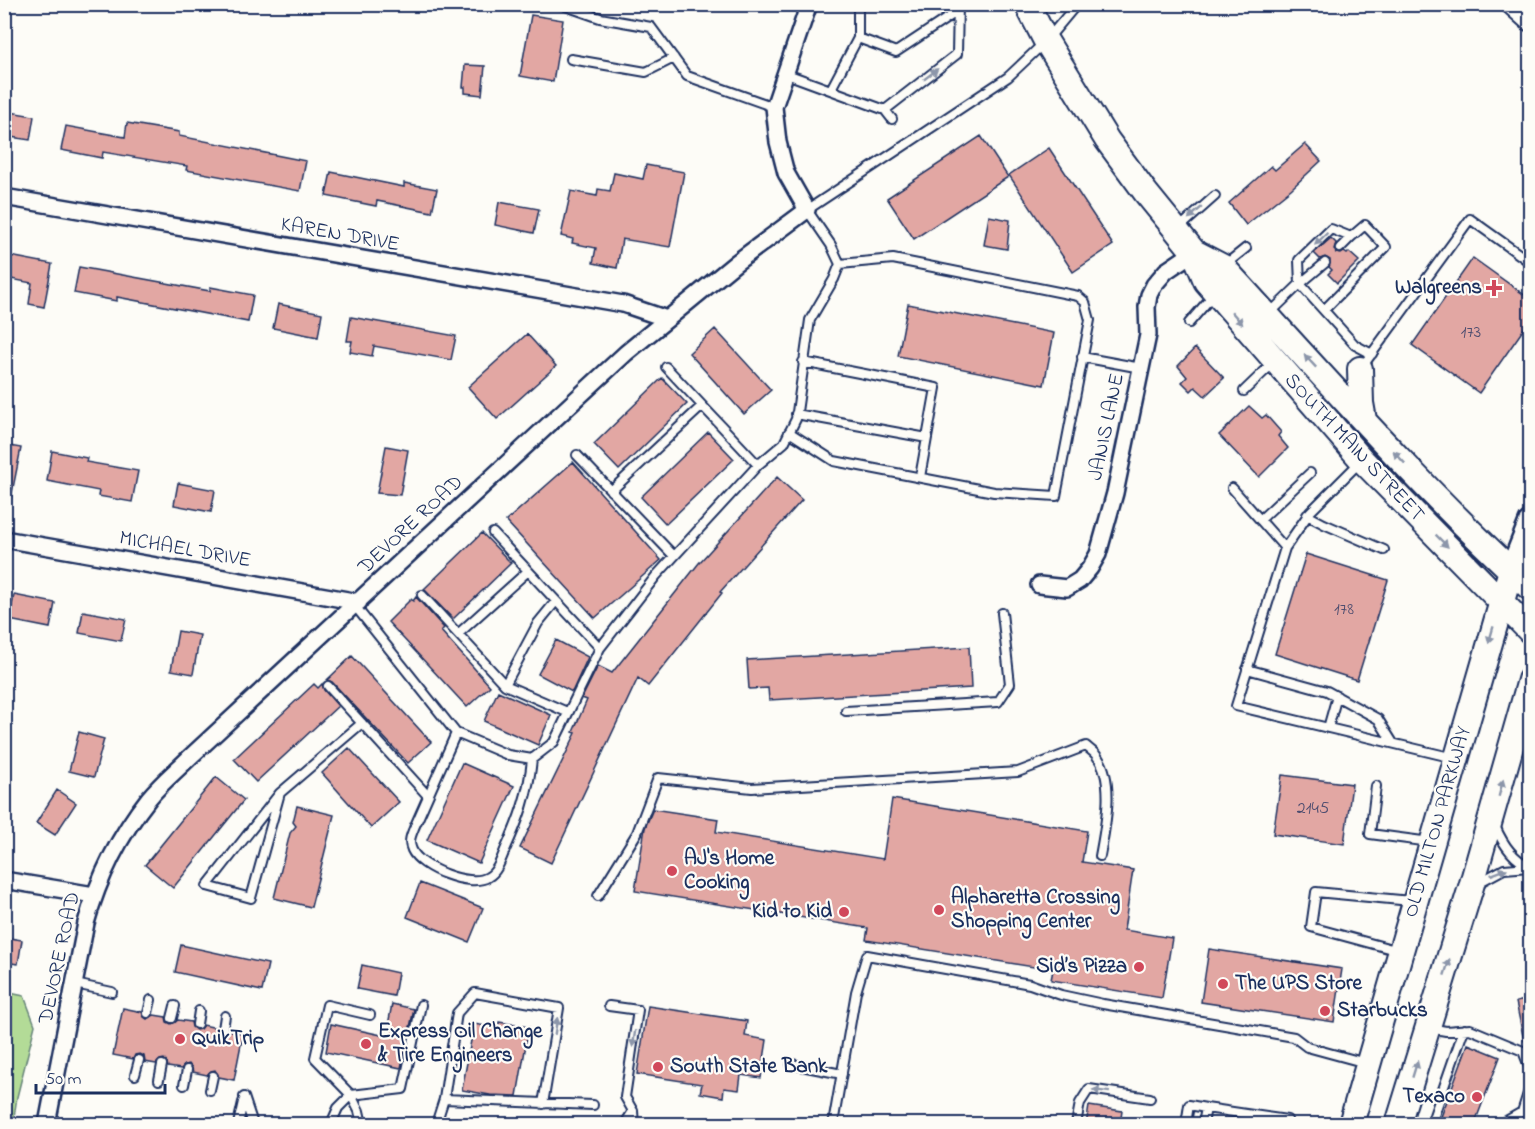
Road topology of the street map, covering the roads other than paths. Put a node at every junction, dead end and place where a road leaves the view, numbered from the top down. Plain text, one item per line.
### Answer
1 (560, 4) edge
2 (809, 4) edge
3 (858, 4) edge
4 (1027, 4) edge
5 (1077, 4) edge
6 (1510, 4) edge
7 (958, 8) edge
8 (1530, 22) edge
9 (858, 38) junction
10 (1046, 41) junction
11 (674, 58) junction
12 (571, 59) dead end
13 (784, 73) junction
14 (831, 89) junction
15 (774, 107) junction
16 (885, 110) junction
17 (892, 119) dead end
18 (1215, 196) dead end
19 (4, 197) edge
20 (807, 210) junction
21 (1176, 231) junction
22 (1351, 237) junction
23 (1246, 248) dead end
24 (1340, 248) dead end
25 (1194, 252) junction
26 (1530, 262) edge
27 (1325, 263) dead end
28 (840, 264) junction
29 (1222, 267) junction
30 (1300, 284) junction
31 (1215, 293) junction
32 (1324, 310) junction
33 (1267, 315) junction
34 (667, 319) junction
35 (1189, 323) dead end
36 (1082, 357) junction
37 (803, 362) junction
38 (1275, 362) junction
39 (666, 367) dead end
40 (1141, 368) junction
41 (1353, 377) junction
42 (1244, 391) dead end
43 (702, 406) junction
44 (796, 414) junction
45 (1364, 420) junction
46 (789, 432) junction
47 (927, 438) junction
48 (577, 455) dead end
49 (1362, 460) junction
50 (758, 465) junction
51 (1310, 472) dead end
52 (920, 477) junction
53 (1232, 488) dead end
54 (611, 491) junction
55 (1307, 515) junction
56 (1260, 520) junction
57 (1530, 522) edge
58 (493, 533) dead end
59 (4, 539) edge
60 (1285, 548) junction
61 (1384, 550) dead end
62 (674, 556) junction
63 (1511, 570) junction
64 (528, 571) junction
65 (1039, 585) dead end
66 (1530, 588) edge
67 (422, 595) dead end
68 (556, 601) junction
69 (1501, 601) junction
70 (357, 604) junction
71 (1002, 613) dead end
72 (1530, 631) edge
73 (458, 634) junction
74 (600, 648) junction
75 (1247, 669) junction
76 (1530, 680) edge
77 (506, 685) junction
78 (328, 686) dead end
79 (1336, 696) junction
80 (846, 711) dead end
81 (567, 712) junction
82 (1525, 715) edge
83 (362, 723) junction
84 (1328, 728) junction
85 (456, 733) junction
86 (1393, 743) junction
87 (1456, 758) junction
88 (532, 759) junction
89 (1377, 786) dead end
90 (280, 793) junction
91 (428, 796) junction
92 (1492, 819) junction
93 (1432, 842) junction
94 (1100, 856) dead end
95 (1530, 866) edge
96 (4, 880) edge
97 (1471, 887) junction
98 (94, 896) junction
99 (598, 896) dead end
100 (1415, 902) junction
101 (1401, 951) junction
102 (75, 984) junction
103 (112, 992) dead end
104 (151, 1000) dead end
105 (421, 1005) dead end
106 (175, 1006) dead end
107 (609, 1006) dead end
108 (199, 1011) dead end
109 (148, 1013) dead end
110 (370, 1015) dead end
111 (225, 1016) dead end
112 (172, 1018) dead end
113 (197, 1024) dead end
114 (1427, 1028) junction
115 (223, 1029) dead end
116 (1464, 1029) junction
117 (139, 1060) dead end
118 (791, 1064) dead end
119 (1369, 1064) junction
120 (162, 1065) dead end
121 (1530, 1069) edge
122 (187, 1070) dead end
123 (842, 1074) junction
124 (135, 1075) dead end
125 (213, 1076) dead end
126 (159, 1080) dead end
127 (184, 1085) dead end
128 (1530, 1087) edge
129 (210, 1090) dead end
130 (351, 1095) junction
131 (1150, 1098) dead end
132 (444, 1099) junction
133 (543, 1104) junction
134 (593, 1105) dead end
135 (1206, 1108) junction
136 (633, 1111) junction
137 (1287, 1120) dead end
138 (1405, 1122) edge
139 (47, 1125) edge
140 (237, 1125) edge
141 (253, 1125) edge
142 (332, 1125) edge
143 (362, 1125) edge
144 (436, 1125) edge
145 (625, 1125) edge
146 (634, 1125) edge
147 (833, 1125) edge
148 (1076, 1125) edge
149 (1186, 1125) edge
150 (1203, 1125) edge
151 (1351, 1125) edge
152 (1431, 1125) edge
153 (1501, 1125) edge

1 - 11 lane
2 - 13 street
3 - 9 lane
4 - 10 highway, SOUTH MAIN STREET
5 - 10 lane
6 - 8 street
7 - 9 lane
16 -> 7 lane
9 - 14 lane
10 - 20 lane
10 - 21 highway, SOUTH MAIN STREET
11 - 12 lane
11 - 15 lane
13 - 14 lane
13 - 15 street
14 - 16 lane
15 - 20 street
16 - 17 lane
18 -> 21 lane
19 - 34 street, KAREN DRIVE
20 - 28 lane
20 - 34 street, DEVORE ROAD
21 - 25 highway, SOUTH MAIN STREET
22 - 24 lane
22 -> 30 lane
22 - 32 lane
23 - 29 lane
25 - 29 highway, SOUTH MAIN STREET
25 - 31 highway, SOUTH MAIN STREET
25 - 40 street, JANIS LANE
26 - 41 lane
27 - 30 lane
28 - 36 lane
28 - 37 lane
29 - 33 highway, SOUTH MAIN STREET
30 - 32 lane
30 - 33 lane
31 - 35 lane
31 -> 38 highway, SOUTH MAIN STREET
32 - 41 lane
41 -> 33 highway, SOUTH MAIN STREET
34 - 70 street, DEVORE ROAD
36 - 40 lane
36 - 52 lane
37 - 44 lane
37 - 47 lane
38 - 42 lane
38 - 49 highway, SOUTH MAIN STREET
39 - 43 lane
40 - 65 street, JANIS LANE
41 - 45 highway, SOUTH MAIN STREET
41 - 45 highway
43 - 50 lane
43 - 54 lane
44 - 46 lane
44 - 47 lane
63 -> 45 highway, SOUTH MAIN STREET
46 - 50 lane
46 - 52 lane
47 - 52 lane
48 - 54 lane
49 - 55 lane
49 -> 69 highway, SOUTH MAIN STREET
50 - 62 lane
51 - 56 lane
53 - 56 lane
54 - 62 lane
55 - 60 lane
55 - 61 lane
56 - 60 lane
57 - 63 main road, OLD MILTON PARKWAY
58 - 64 lane
59 - 70 street, MICHAEL DRIVE
60 - 75 lane
62 - 74 lane
63 - 66 highway, SOUTH MAIN STREET
63 - 69 highway, OLD MILTON PARKWAY
64 - 68 lane
64 - 73 lane
67 - 73 lane
68 - 74 lane
68 - 77 lane
69 - 72 highway, SOUTH MAIN STREET
69 -> 87 highway, OLD MILTON PARKWAY
70 - 85 lane
70 - 98 street, DEVORE ROAD
71 - 80 lane
73 - 77 lane
74 - 81 lane
75 - 79 lane
75 - 84 lane
76 - 82 highway
77 - 81 lane
78 - 83 lane
79 - 84 lane
79 - 86 lane
81 - 88 lane
92 -> 82 highway
83 - 90 lane
83 - 91 lane
84 - 86 lane
85 - 88 lane
85 - 91 lane
86 - 87 lane
87 - 93 highway, OLD MILTON PARKWAY
88 - 91 lane
89 - 93 lane
90 - 90 lane
92 - 95 lane
92 - 97 highway
93 - 100 highway, OLD MILTON PARKWAY
94 - 99 lane
97 -> 95 lane
96 - 98 street
114 -> 97 highway
98 - 102 street, DEVORE ROAD
100 - 101 highway, OLD MILTON PARKWAY
100 - 101 lane
101 - 119 highway, OLD MILTON PARKWAY
102 - 103 lane
102 - 139 street, DEVORE ROAD
104 - 109 lane
105 - 130 lane
106 - 112 lane
107 -> 136 lane
108 - 113 lane
110 - 130 lane
111 - 115 lane
114 - 116 lane
138 -> 114 highway
116 - 121 lane
116 - 152 lane
117 - 124 lane
118 - 123 lane
119 - 123 lane
119 - 151 highway, OLD MILTON PARKWAY
120 - 126 lane
122 - 127 lane
123 - 147 lane
125 - 129 lane
128 - 153 lane
130 - 142 lane
130 - 143 lane
131 -> 148 lane
132 - 133 lane
133 -> 132 lane
132 - 144 lane
133 - 134 lane
135 - 137 lane
135 - 149 lane
135 - 150 lane
136 - 145 lane
136 - 146 lane
140 - 141 lane

